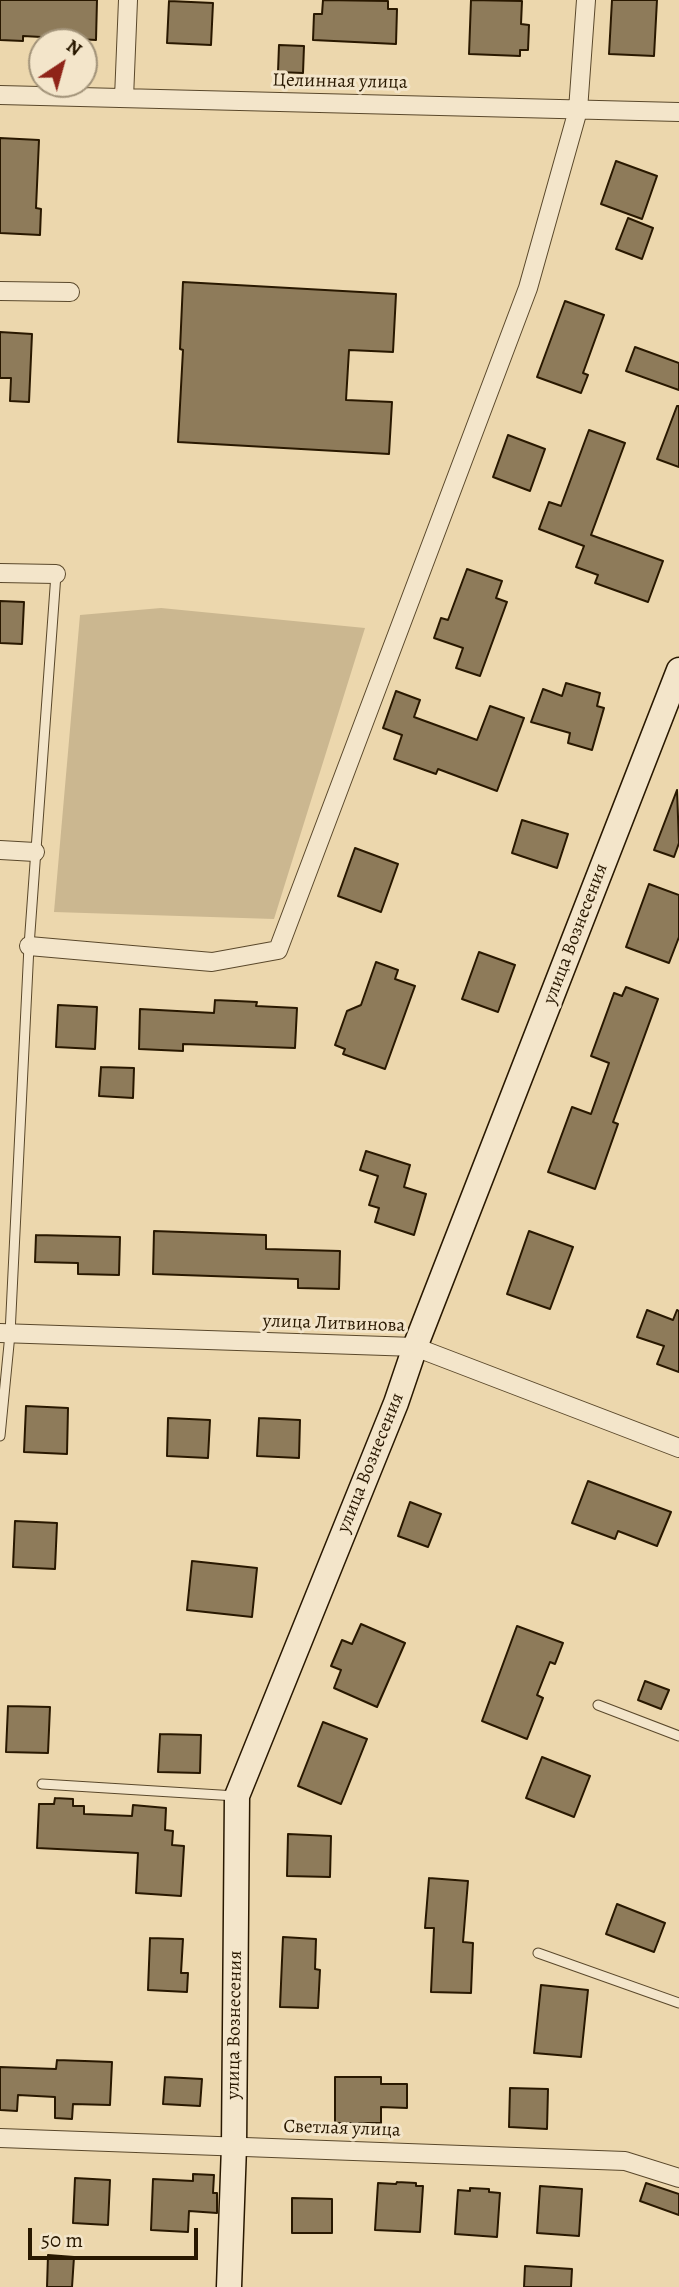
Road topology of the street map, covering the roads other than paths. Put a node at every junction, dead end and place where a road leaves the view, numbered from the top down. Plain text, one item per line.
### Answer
1 (128, 0) edge
2 (586, 0) edge
3 (0, 95) edge
4 (124, 98) junction
5 (578, 110) junction
6 (679, 112) edge
7 (0, 291) edge
8 (70, 292) dead end
9 (0, 573) edge
10 (57, 574) joint
11 (679, 670) edge
12 (0, 850) edge
13 (35, 852) junction
14 (29, 946) junction
15 (5, 1334) edge
16 (415, 1348) junction
17 (0, 1436) edge
18 (679, 1448) edge
19 (598, 1705) dead end
20 (679, 1736) edge
21 (42, 1784) dead end
22 (237, 1796) junction
23 (538, 1953) dead end
24 (679, 2003) edge
25 (0, 2138) edge
26 (234, 2146) junction
27 (679, 2178) edge
28 (229, 2287) edge

1 - 4 street
2 - 5 street
3 - 4 street, Целинная улица
4 - 5 street, Целинная улица
5 - 6 street, Целинная улица
5 - 14 street
7 - 8 street
9 - 10 street
10 - 13 lane
11 - 16 street, улица Вознесения
12 - 13 street
13 - 14 lane
14 - 15 lane
15 - 16 street, улица Литвинова
15 - 17 lane
16 - 18 street, улица Литвинова
16 - 22 street, улица Вознесения
19 - 20 lane
21 - 22 lane
22 - 26 street, улица Вознесения
23 - 24 lane
25 - 26 street, Светлая улица
26 - 27 street, Светлая улица
26 - 28 street, улица Вознесения

